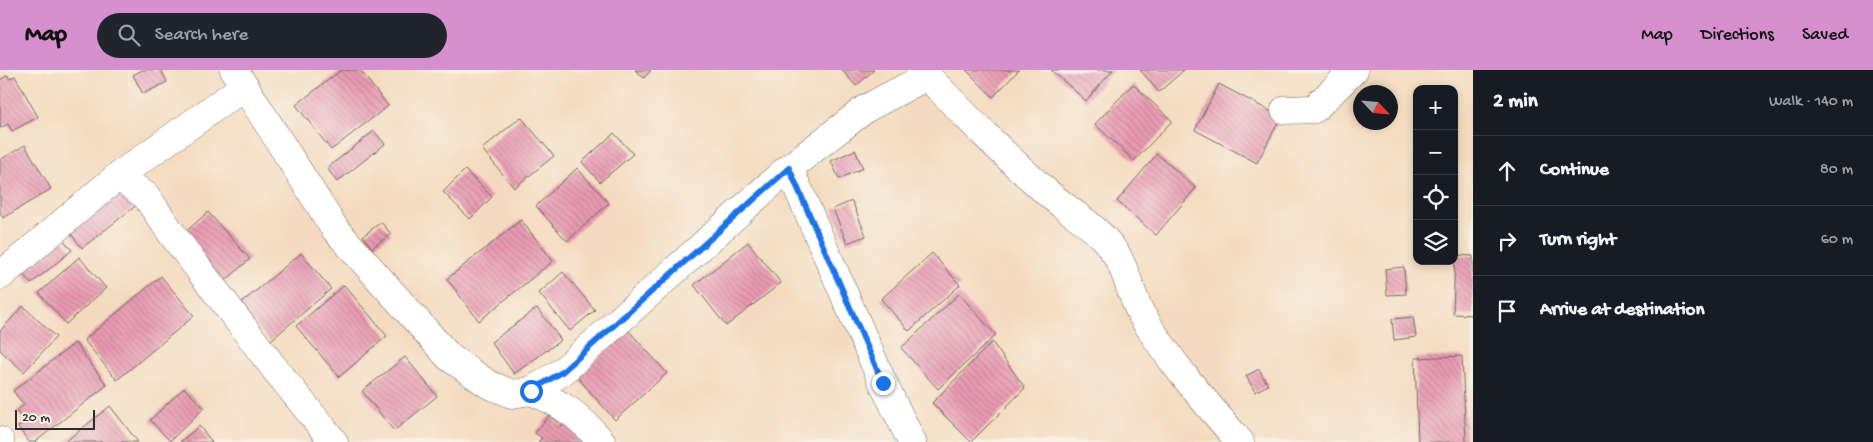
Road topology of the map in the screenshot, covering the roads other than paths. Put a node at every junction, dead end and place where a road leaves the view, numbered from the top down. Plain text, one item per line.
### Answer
1 (1354, 70) edge
2 (926, 73) edge
3 (240, 78) edge
4 (1285, 110) dead end
5 (789, 168) junction
6 (118, 176) junction
7 (0, 276) edge
8 (531, 391) junction
9 (334, 442) edge
10 (602, 442) edge
11 (912, 442) edge
12 (1240, 442) edge

1 - 4 street
2 - 5 street
2 - 12 street
3 - 6 street
3 - 8 street
5 - 8 street
5 - 11 street
6 - 7 street
6 - 9 street
8 - 10 street

